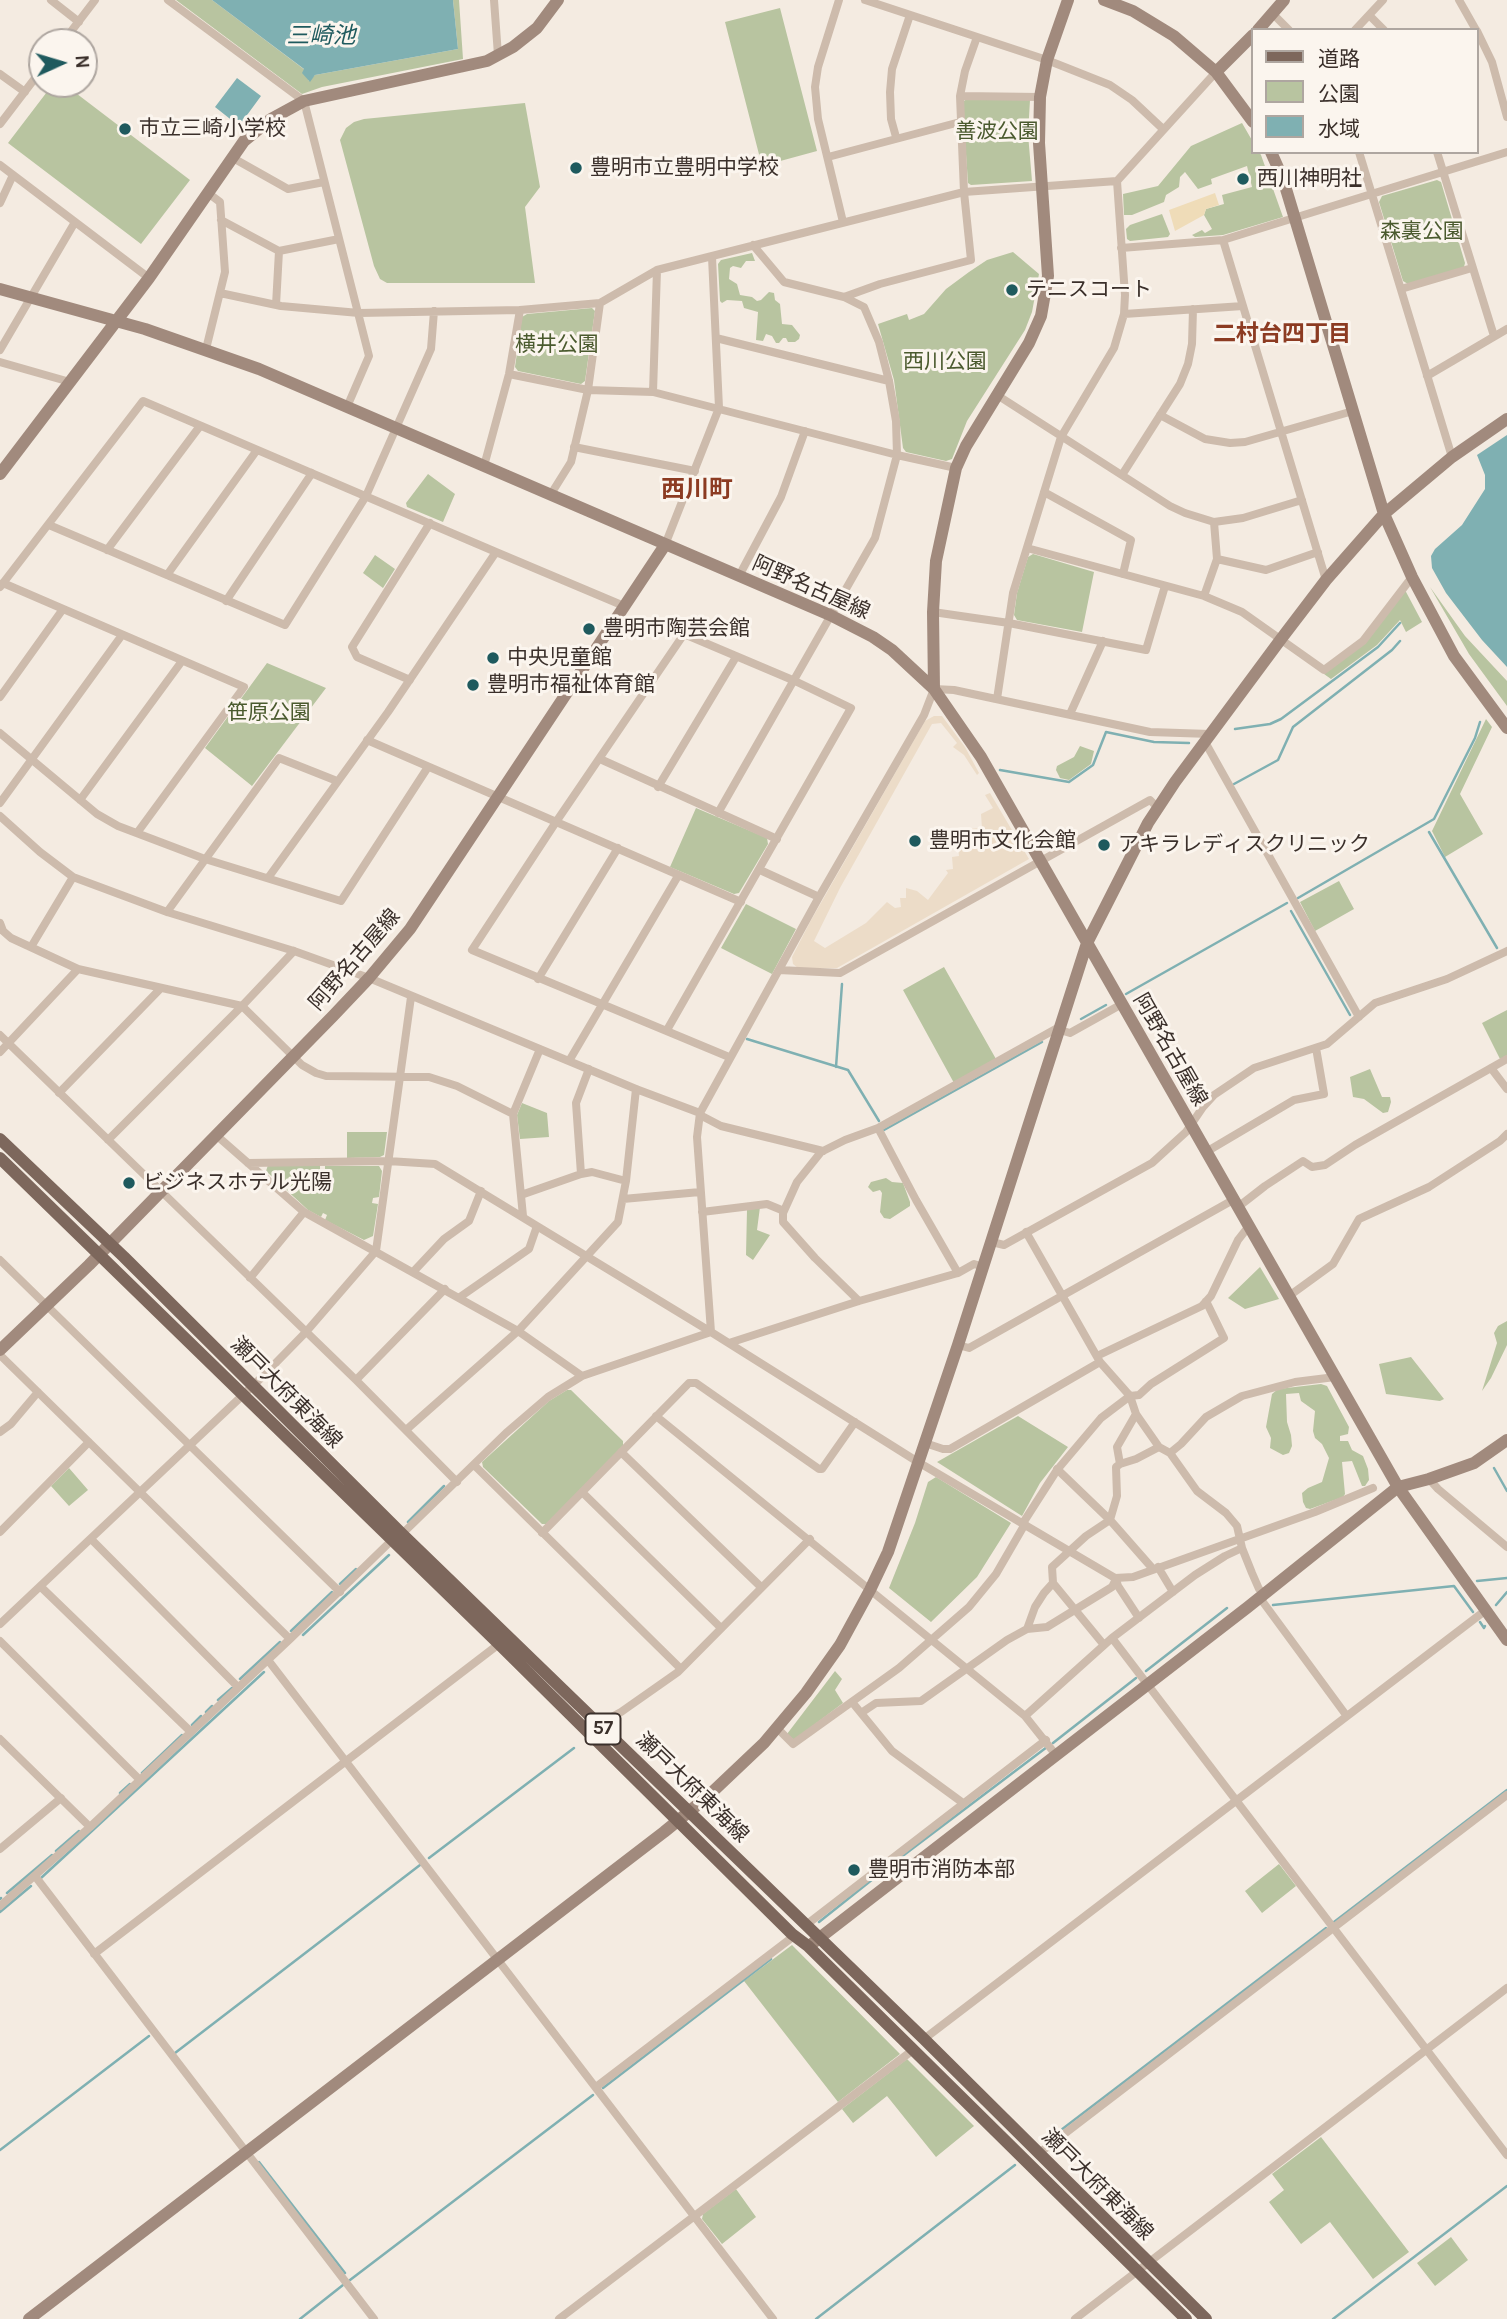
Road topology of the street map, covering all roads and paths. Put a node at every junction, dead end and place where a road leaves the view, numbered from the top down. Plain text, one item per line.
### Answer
1 (51, 0) edge
2 (95, 0) edge
3 (168, 0) edge
4 (494, 0) edge
5 (558, 0) edge
6 (839, 0) edge
7 (865, 0) edge
8 (1068, 0) edge
9 (1104, 0) edge
10 (1284, 0) edge
11 (1383, 0) edge
12 (1459, 0) edge
13 (1272, 13) junction
14 (910, 15) junction
15 (1369, 15) junction
16 (79, 22) junction
17 (74, 28) edge
18 (1260, 28) edge
19 (1287, 28) edge
20 (1357, 28) edge
21 (1382, 28) edge
22 (1475, 28) edge
23 (1479, 35) edge
24 (1252, 36) edge
25 (977, 37) junction
26 (498, 55) junction
27 (1047, 60) junction
28 (1216, 72) junction
29 (0, 74) edge
30 (28, 88) edge
31 (25, 92) junction
32 (960, 96) junction
33 (1040, 97) junction
34 (304, 101) junction
35 (1507, 117) edge
36 (1252, 120) edge
37 (960, 122) junction
38 (0, 124) edge
39 (1163, 129) junction
40 (896, 137) junction
41 (1507, 152) edge
42 (1272, 154) edge
43 (1360, 154) edge
44 (1438, 154) edge
45 (828, 157) junction
46 (233, 158) junction
47 (0, 165) edge
48 (1443, 173) junction
49 (13, 176) junction
50 (1117, 181) junction
51 (324, 182) junction
52 (1041, 186) junction
53 (964, 192) junction
54 (208, 193) junction
55 (1372, 194) junction
56 (0, 202) edge
57 (1295, 218) junction
58 (221, 220) junction
59 (75, 222) junction
60 (843, 222) junction
61 (339, 239) junction
62 (1223, 240) junction
63 (753, 245) junction
64 (1121, 248) junction
65 (279, 251) junction
66 (712, 257) junction
67 (1472, 268) junction
68 (657, 270) junction
69 (149, 278) junction
70 (0, 289) edge
71 (1401, 289) junction
72 (220, 293) junction
73 (31, 297) junction
74 (844, 297) junction
75 (600, 303) junction
76 (276, 305) junction
77 (1243, 306) junction
78 (1193, 309) junction
79 (520, 310) junction
80 (434, 312) junction
81 (359, 313) junction
82 (1124, 314) junction
83 (117, 321) junction
84 (1507, 329) edge
85 (1494, 337) junction
86 (716, 338) junction
87 (206, 349) junction
88 (0, 350) edge
89 (0, 362) edge
90 (509, 374) junction
91 (1427, 376) junction
92 (889, 381) junction
93 (70, 382) junction
94 (588, 390) junction
95 (653, 392) junction
96 (997, 395) junction
97 (347, 407) junction
98 (719, 408) junction
99 (1353, 411) junction
100 (1160, 415) junction
101 (1507, 418) edge
102 (200, 426) junction
103 (394, 428) junction
104 (805, 431) junction
105 (1281, 432) junction
106 (1061, 437) junction
107 (574, 447) junction
108 (257, 450) junction
109 (897, 455) junction
110 (1452, 457) junction
111 (484, 466) junction
112 (956, 468) junction
113 (695, 471) junction
114 (312, 473) junction
115 (0, 474) edge
116 (1122, 475) junction
117 (1044, 492) junction
118 (551, 494) junction
119 (366, 496) junction
120 (1302, 500) junction
121 (1384, 514) junction
122 (1214, 522) junction
123 (430, 523) junction
124 (49, 525) junction
125 (665, 545) junction
126 (1027, 548) junction
127 (107, 550) junction
128 (496, 552) junction
129 (1318, 552) junction
130 (1217, 559) junction
131 (1123, 574) junction
132 (167, 575) junction
133 (739, 576) junction
134 (1412, 577) junction
135 (1326, 580) junction
136 (2, 585) edge
137 (1164, 586) junction
138 (1204, 596) junction
139 (226, 601) junction
140 (624, 606) junction
141 (63, 609) junction
142 (933, 612) junction
143 (830, 615) junction
144 (1009, 623) junction
145 (122, 635) junction
146 (1281, 639) junction
147 (1103, 642) junction
148 (736, 657) junction
149 (182, 661) junction
150 (410, 680) junction
151 (795, 681) junction
152 (934, 689) junction
153 (0, 697) edge
154 (996, 699) junction
155 (1070, 714) junction
156 (1507, 727) edge
157 (0, 733) edge
158 (1208, 738) junction
159 (367, 740) junction
160 (31, 759) junction
161 (600, 759) junction
162 (428, 767) junction
163 (337, 782) junction
164 (658, 787) junction
165 (498, 796) junction
166 (80, 800) junction
167 (0, 803) edge
168 (1158, 808) junction
169 (718, 813) junction
170 (0, 816) edge
171 (556, 822) junction
172 (137, 832) junction
173 (778, 839) junction
174 (618, 848) junction
175 (205, 859) junction
176 (1040, 861) junction
177 (760, 870) junction
178 (678, 876) junction
179 (73, 877) junction
180 (268, 878) junction
181 (819, 897) junction
182 (741, 902) junction
183 (167, 912) junction
184 (0, 923) edge
185 (1087, 943) junction
186 (30, 947) junction
187 (294, 951) junction
188 (1507, 951) edge
189 (78, 969) junction
190 (779, 970) junction
191 (369, 978) junction
192 (538, 979) junction
193 (161, 988) junction
194 (411, 997) junction
195 (1122, 1004) junction
196 (604, 1005) junction
197 (242, 1006) junction
198 (1359, 1017) junction
199 (1061, 1028) junction
200 (667, 1030) junction
201 (0, 1035) edge
202 (8, 1043) junction
203 (1316, 1048) junction
204 (540, 1049) junction
205 (0, 1052) edge
206 (293, 1057) junction
207 (729, 1057) junction
208 (1507, 1059) edge
209 (569, 1061) junction
210 (1491, 1068) junction
211 (589, 1069) junction
212 (400, 1076) junction
213 (636, 1089) junction
214 (1507, 1089) edge
215 (59, 1093) junction
216 (513, 1114) junction
217 (700, 1114) junction
218 (1191, 1125) junction
219 (878, 1128) junction
220 (1507, 1133) edge
221 (216, 1135) junction
222 (0, 1139) edge
223 (108, 1140) junction
224 (824, 1151) junction
225 (1206, 1152) junction
226 (0, 1158) edge
227 (388, 1161) junction
228 (248, 1163) junction
229 (581, 1174) junction
230 (626, 1181) junction
231 (481, 1191) junction
232 (160, 1192) junction
233 (700, 1192) junction
234 (522, 1195) junction
235 (623, 1199) junction
236 (1236, 1203) junction
237 (784, 1211) junction
238 (304, 1212) junction
239 (702, 1212) junction
240 (523, 1216) junction
241 (537, 1226) junction
242 (1249, 1226) junction
243 (1026, 1232) junction
244 (992, 1242) junction
245 (109, 1244) junction
246 (376, 1251) junction
247 (99, 1254) junction
248 (586, 1256) junction
249 (0, 1260) edge
250 (984, 1267) junction
251 (414, 1271) junction
252 (958, 1273) junction
253 (250, 1278) junction
254 (445, 1289) junction
255 (1063, 1296) junction
256 (1289, 1296) junction
257 (460, 1297) junction
258 (859, 1301) junction
259 (1206, 1301) junction
260 (47, 1306) junction
261 (518, 1331) junction
262 (306, 1332) junction
263 (711, 1332) junction
264 (729, 1343) junction
265 (958, 1345) junction
266 (0, 1352) edge
267 (1098, 1359) junction
268 (582, 1376) junction
269 (1335, 1377) junction
270 (356, 1380) junction
271 (248, 1390) junction
272 (38, 1392) junction
273 (1130, 1396) junction
274 (1136, 1414) junction
275 (656, 1416) junction
276 (855, 1422) junction
277 (405, 1430) junction
278 (0, 1432) edge
279 (1507, 1440) edge
280 (89, 1442) junction
281 (925, 1443) junction
282 (191, 1446) junction
283 (1159, 1447) junction
284 (621, 1452) junction
285 (1170, 1453) junction
286 (918, 1462) junction
287 (1120, 1464) junction
288 (474, 1465) junction
289 (1057, 1469) junction
290 (1429, 1479) junction
291 (457, 1482) junction
292 (1398, 1487) junction
293 (1373, 1489) dead end
294 (582, 1492) junction
295 (140, 1493) junction
296 (1110, 1520) junction
297 (1024, 1523) junction
298 (0, 1532) edge
299 (542, 1533) junction
300 (397, 1537) junction
301 (91, 1539) junction
302 (810, 1539) junction
303 (1241, 1544) junction
304 (1507, 1547) edge
305 (1067, 1552) junction
306 (1156, 1568) junction
307 (1116, 1578) junction
308 (1053, 1583) junction
309 (41, 1587) junction
310 (761, 1587) junction
311 (870, 1590) junction
312 (340, 1592) junction
313 (1173, 1592) junction
314 (1262, 1596) junction
315 (1486, 1610) junction
316 (1074, 1611) junction
317 (1139, 1618) junction
318 (0, 1624) edge
319 (721, 1628) junction
320 (1027, 1629) junction
321 (1112, 1638) junction
322 (290, 1639) junction
323 (931, 1639) junction
324 (1507, 1640) edge
325 (0, 1641) edge
326 (499, 1644) junction
327 (1104, 1645) junction
328 (268, 1660) junction
329 (967, 1668) junction
330 (681, 1669) junction
331 (1147, 1684) junction
332 (238, 1687) junction
333 (852, 1702) junction
334 (861, 1713) junction
335 (1346, 1715) junction
336 (1026, 1716) junction
337 (599, 1724) junction
338 (778, 1729) junction
339 (191, 1732) junction
340 (0, 1739) edge
341 (1046, 1740) junction
342 (1056, 1755) junction
343 (347, 1761) junction
344 (140, 1780) junction
345 (1507, 1795) edge
346 (61, 1798) junction
347 (1235, 1800) junction
348 (963, 1803) junction
349 (688, 1811) junction
350 (677, 1821) junction
351 (90, 1827) junction
352 (2, 1844) edge
353 (883, 1865) junction
354 (35, 1876) junction
355 (893, 1879) junction
356 (0, 1906) edge
357 (806, 1925) junction
358 (1333, 1928) junction
359 (794, 1936) junction
360 (819, 1937) junction
361 (808, 1946) junction
362 (94, 1954) junction
363 (497, 1959) junction
364 (1507, 1988) edge
365 (924, 2039) junction
366 (1427, 2049) junction
367 (913, 2050) junction
368 (596, 2087) junction
369 (245, 2153) junction
370 (1038, 2154) junction
371 (1507, 2155) edge
372 (694, 2216) junction
373 (1142, 2267) junction
374 (29, 2319) edge
375 (374, 2319) edge
376 (559, 2319) edge
377 (773, 2319) edge
378 (1075, 2319) edge
379 (1186, 2319) edge
380 (1206, 2319) edge

1 - 16 street
2 - 16 street
3 - 34 street
4 - 26 street
5 - 26 street
6 - 45 street
7 - 14 street
8 - 27 street
9 - 28 street
10 - 13 street
11 - 15 street
12 - 22 street
13 - 18 street
13 - 19 street
14 - 25 street
14 - 40 street
15 - 20 street
15 - 21 street
16 - 17 street
23 - 35 street
24 - 28 street
25 - 27 street
25 - 32 street
26 - 34 street
27 - 33 street
27 - 39 street
28 - 36 street
28 - 39 street
29 - 31 street
30 - 31 street
31 - 38 street
32 - 33 street
32 - 37 street
33 - 52 street
34 - 46 street
34 - 51 street
37 - 40 street
37 - 53 street
39 - 50 street
40 - 45 street
41 - 48 street
42 - 57 street
43 - 55 street
44 - 48 street
45 - 60 street
46 - 51 street
46 - 54 street
47 - 49 street
48 - 55 street
48 - 67 street
49 - 56 street
49 - 59 street
50 - 52 street
50 - 64 street
51 - 61 street
52 - 53 street
52 - 96 street
53 - 60 street
53 - 74 street
54 - 58 street
54 - 69 street
55 - 57 street
55 - 71 street
57 - 62 street
57 - 99 street
58 - 65 street
58 - 72 street
59 - 69 street
59 - 73 street
60 - 63 street
61 - 65 street
61 - 81 street
62 - 64 street
62 - 77 street
63 - 66 street
63 - 74 street
64 - 82 street
65 - 76 street
66 - 68 street
66 - 86 street
67 - 71 street
67 - 85 street
68 - 75 street
68 - 95 street
69 - 83 street
70 - 73 street
71 - 91 street
72 - 76 street
72 - 87 street
73 - 83 street
73 - 88 street
74 - 92 street
75 - 79 street
75 - 94 street
76 - 81 street
77 - 78 street
77 - 105 street
78 - 82 street
78 - 100 street
79 - 80 street
79 - 90 street
80 - 81 street
80 - 103 street
81 - 97 street
82 - 106 street
83 - 87 street
83 - 93 street
84 - 85 street
85 - 91 street
86 - 92 street
86 - 98 street
87 - 97 street
89 - 93 street
90 - 94 street
90 - 111 street
91 - 110 street
92 - 109 street
93 - 115 street
94 - 95 street
94 - 107 street
95 - 98 street
96 - 106 street
96 - 112 street
97 - 103 street
98 - 104 street
98 - 113 street
99 - 105 street
99 - 121 street
100 - 105 street
100 - 116 street
101 - 110 street
102 - 108 street
102 - 124 street
102 - 127 street
103 - 111 street
103 - 119 street
104 - 109 street
104 - 133 street
105 - 120 street
106 - 116 street
106 - 117 street
107 - 113 street
107 - 118 street
108 - 114 street
108 - 132 street
109 - 112 street
109 - 143 street
110 - 121 street
111 - 118 street
112 - 142 street
113 - 125 street
114 - 119 street
114 - 139 street
116 - 122 street
117 - 126 street
117 - 131 street
118 - 125 street
119 - 123 street
119 - 139 street
120 - 122 street
120 - 129 street
121 - 134 street
121 - 135 street
122 - 130 street
123 - 128 street
123 - 150 street
124 - 127 street
124 - 136 street
125 - 133 street, 阿野名古屋線
125 - 140 street, 阿野名古屋線
126 - 131 street
126 - 144 street
127 - 132 street
128 - 140 street
128 - 150 street
129 - 130 street
129 - 135 street
130 - 138 street
131 - 137 street
132 - 139 street
133 - 143 street, 阿野名古屋線
134 - 146 street
134 - 156 street
135 - 146 street
136 - 141 street
137 - 138 street
137 - 147 street
138 - 146 street
140 - 165 street, 阿野名古屋線
141 - 145 street
141 - 153 street
142 - 144 street
142 - 152 street
143 - 151 street
143 - 152 street, 阿野名古屋線
144 - 147 street
144 - 154 street
145 - 149 street
145 - 160 street
146 - 158 street
147 - 155 street
148 - 151 street
148 - 161 street
148 - 164 street
149 - 166 street
149 - 172 street
150 - 159 street
151 - 169 street
151 - 173 street
152 - 154 street
152 - 176 street, 阿野名古屋線
152 - 181 street
154 - 155 street
155 - 158 street
157 - 160 street
158 - 168 street
158 - 198 street
159 - 162 street
159 - 163 street
160 - 166 street
160 - 167 street
161 - 164 street
161 - 171 street
162 - 165 street
162 - 180 street
163 - 175 street
163 - 180 street
164 - 169 street
165 - 171 street
165 - 191 street, 阿野名古屋線
166 - 172 street
168 - 176 street
168 - 185 street
169 - 173 street
170 - 179 street
171 - 174 street
171 - 192 street
172 - 175 street
173 - 177 street
174 - 178 street
174 - 192 street
175 - 180 street
175 - 183 street
176 - 185 street, 阿野名古屋線
176 - 190 street
177 - 181 street
177 - 182 street
178 - 182 street
178 - 196 street
179 - 183 street
179 - 186 street
181 - 190 street
182 - 200 street
183 - 187 street
184 - 186 street
185 - 195 street, 阿野名古屋線
185 - 199 street
186 - 189 street
187 - 191 street
187 - 197 street
188 - 198 street
189 - 193 street
189 - 202 street
190 - 207 street
191 - 194 street
191 - 206 street, 阿野名古屋線
192 - 196 street
193 - 197 street
193 - 215 street
194 - 204 street
194 - 212 street
195 - 199 street
195 - 218 street, 阿野名古屋線
196 - 200 street
196 - 209 street
197 - 206 street
197 - 223 street
198 - 203 street
199 - 219 street
199 - 244 street
200 - 207 street
201 - 202 street
202 - 205 street
202 - 215 street
203 - 218 street
203 - 225 street
204 - 209 street
204 - 216 street
206 - 212 street
206 - 221 street, 阿野名古屋線
207 - 217 street
208 - 210 street
209 - 211 street
210 - 214 street
210 - 236 street
211 - 213 street
211 - 229 street
212 - 216 street
212 - 227 street
213 - 217 street
213 - 230 street
215 - 223 street
216 - 234 street
217 - 224 street
217 - 233 street
218 - 225 street, 阿野名古屋線
218 - 243 street
219 - 224 street
219 - 252 street
220 - 256 street
221 - 228 street
221 - 232 street, 阿野名古屋線
222 - 245 main road, 瀬戸大府東海線 / 57
223 - 232 street
224 - 237 street
225 - 236 street, 阿野名古屋線
226 - 247 main road, 瀬戸大府東海線 / 57
227 - 228 street
227 - 231 street
227 - 246 street
228 - 238 street
229 - 230 street
229 - 234 street
230 - 235 street
231 - 240 street
231 - 251 street
232 - 245 street, 阿野名古屋線
232 - 253 street
233 - 235 street
233 - 239 street
234 - 240 street
235 - 248 street
236 - 242 street, 阿野名古屋線
236 - 255 street
237 - 239 street
237 - 258 street
238 - 246 street
238 - 253 street
239 - 263 street
240 - 241 street
241 - 248 street
241 - 257 street
242 - 256 street, 阿野名古屋線
242 - 259 street
243 - 244 street
243 - 255 street
244 - 250 street
245 - 247 street, 阿野名古屋線
245 - 271 main road, 瀬戸大府東海線 / 57
246 - 251 street
246 - 262 street
247 - 260 street, 阿野名古屋線
247 - 271 main road, 瀬戸大府東海線 / 57
248 - 261 street
248 - 263 street
249 - 260 street
250 - 252 street
250 - 265 street
251 - 254 street
252 - 258 street
253 - 262 street
254 - 257 street
254 - 270 street
255 - 265 street
255 - 267 street
256 - 269 street, 阿野名古屋線
257 - 261 street
258 - 264 street
259 - 267 street
259 - 273 street
260 - 266 street, 阿野名古屋線
260 - 282 street
261 - 268 street
261 - 277 street
262 - 270 street
262 - 271 street
263 - 264 street
263 - 268 street
264 - 276 street
265 - 281 street
266 - 272 street
267 - 273 street
267 - 281 street
268 - 288 street
269 - 285 street
269 - 292 street, 阿野名古屋線
270 - 277 street
271 - 282 street
271 - 300 main road, 瀬戸大府東海線 / 57
272 - 278 street
272 - 280 street
273 - 274 street
273 - 289 street
274 - 283 street
274 - 287 street
275 - 276 street
275 - 284 street
275 - 302 street
276 - 286 street
277 - 291 street
279 - 290 street
280 - 295 street
280 - 298 street
281 - 286 street
282 - 295 street
282 - 312 street
283 - 285 street
283 - 287 street
284 - 294 street
284 - 310 street
285 - 303 street
286 - 297 street
286 - 311 street
287 - 296 street
288 - 291 street
288 - 299 street
289 - 296 street
289 - 297 street
290 - 292 street
290 - 304 street
291 - 300 street
292 - 314 street
292 - 315 street, 阿野名古屋線
293 - 303 street
294 - 299 street
294 - 319 street
295 - 301 street
295 - 322 street
296 - 305 street
296 - 306 street
297 - 305 street
297 - 323 street
299 - 330 street
300 - 312 street
300 - 326 main road, 瀬戸大府東海線 / 57
300 - 337 main road, 瀬戸大府東海線 / 57
301 - 309 street
301 - 332 street
302 - 310 street
302 - 311 street
303 - 306 street
303 - 313 street
303 - 314 street
305 - 307 street
305 - 308 street
306 - 307 street
306 - 313 street
307 - 316 street
307 - 317 street
308 - 316 street
308 - 320 street
309 - 318 street
309 - 339 street
310 - 319 street
311 - 323 street
311 - 338 street
312 - 322 street
313 - 317 street
314 - 331 street
314 - 335 street
315 - 324 street, 阿野名古屋線
315 - 335 street
316 - 320 street
316 - 327 street
317 - 321 street
319 - 330 street
320 - 329 street
321 - 327 street
321 - 331 street
322 - 328 street
323 - 329 street
323 - 333 street
325 - 344 street
326 - 343 street
326 - 350 main road, 瀬戸大府東海線 / 57
327 - 336 street
328 - 332 street
328 - 343 street
329 - 334 street
329 - 336 street
330 - 337 street
331 - 342 street
331 - 347 street
332 - 339 street
333 - 334 street
333 - 338 street
334 - 348 street
335 - 347 street
336 - 341 street
337 - 349 main road, 瀬戸大府東海線 / 57
338 - 349 street
339 - 344 street
340 - 346 street
341 - 342 street
341 - 348 street
342 - 355 street
343 - 362 street
343 - 363 street
344 - 351 street
345 - 358 street
346 - 351 street
346 - 352 street
347 - 358 street
347 - 365 street
348 - 353 street
349 - 350 street
349 - 357 main road, 瀬戸大府東海線 / 57
350 - 359 main road, 瀬戸大府東海線 / 57
350 - 363 street
351 - 354 street
353 - 355 street
353 - 357 street
354 - 356 street
354 - 362 street
355 - 360 street
357 - 360 main road, 瀬戸大府東海線 / 57
358 - 366 street
358 - 370 street
359 - 361 main road, 瀬戸大府東海線 / 57
359 - 368 street
360 - 361 street
360 - 365 main road, 瀬戸大府東海線 / 57
361 - 367 main road, 瀬戸大府東海線 / 57
362 - 369 street
363 - 368 street
363 - 369 street
364 - 366 street
365 - 370 main road, 瀬戸大府東海線 / 57
366 - 371 street
366 - 373 street
367 - 372 street
367 - 373 main road, 瀬戸大府東海線 / 57
368 - 372 street
369 - 374 street
369 - 375 street
370 - 373 main road, 瀬戸大府東海線 / 57
372 - 376 street
372 - 377 street
373 - 378 street
373 - 379 main road, 瀬戸大府東海線 / 57
373 - 380 main road, 瀬戸大府東海線 / 57

